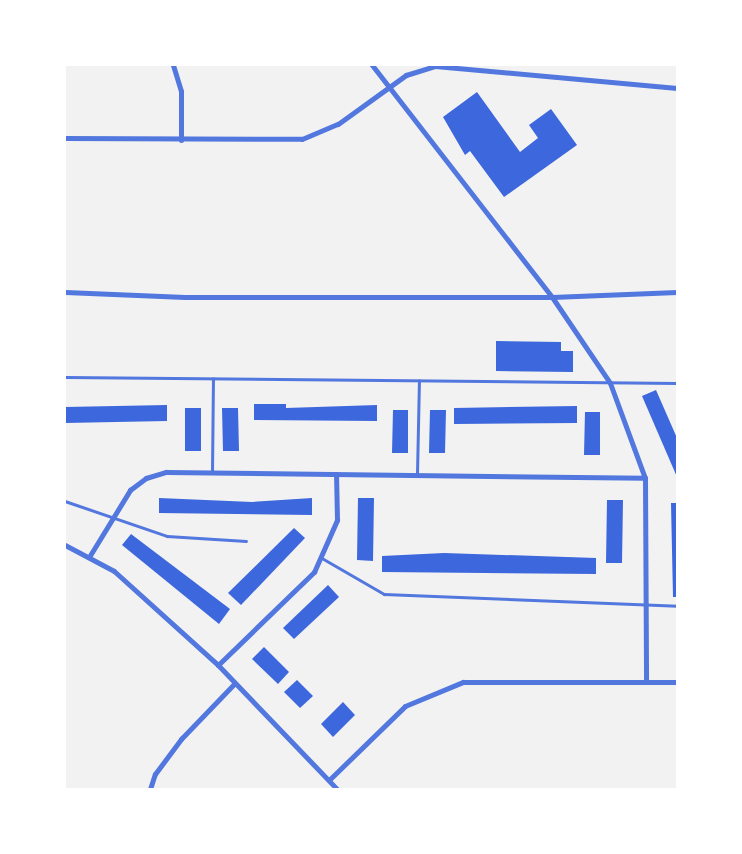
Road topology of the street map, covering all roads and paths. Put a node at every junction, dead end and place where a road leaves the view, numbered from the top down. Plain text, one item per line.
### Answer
1 (174, 65) edge
2 (372, 65) edge
3 (389, 87) junction
4 (677, 88) edge
5 (65, 138) edge
6 (182, 140) junction
7 (65, 292) edge
8 (677, 292) edge
9 (552, 297) junction
10 (65, 377) edge
11 (213, 379) junction
12 (419, 381) junction
13 (610, 383) junction
14 (677, 383) edge
15 (212, 472) junction
16 (336, 474) junction
17 (418, 474) junction
18 (645, 478) junction
19 (65, 501) edge
20 (115, 515) junction
21 (246, 541) dead end
22 (65, 545) edge
23 (89, 557) junction
24 (322, 558) junction
25 (647, 606) junction
26 (677, 606) edge
27 (218, 665) junction
28 (646, 681) junction
29 (677, 682) edge
30 (234, 684) junction
31 (328, 780) junction
32 (150, 789) edge
33 (337, 789) edge

1 - 6 street
2 - 3 street
3 - 4 street
3 - 6 street
3 - 9 street
5 - 6 street
7 - 9 street
8 - 9 street
9 - 13 street
10 - 11 lane
11 - 12 lane
11 - 15 lane
12 - 13 lane
12 - 17 lane
13 - 14 lane
13 - 18 street
15 - 16 street
15 - 20 street
16 - 17 street
16 - 24 street
17 - 18 street
18 - 25 street
19 - 20 lane
20 - 21 lane
20 - 23 street
22 - 23 street
23 - 27 street
24 - 25 lane
24 - 27 street
25 - 26 lane
25 - 28 street
27 - 30 street
28 - 29 street
28 - 31 street
30 - 31 street
30 - 32 street
31 - 33 street

